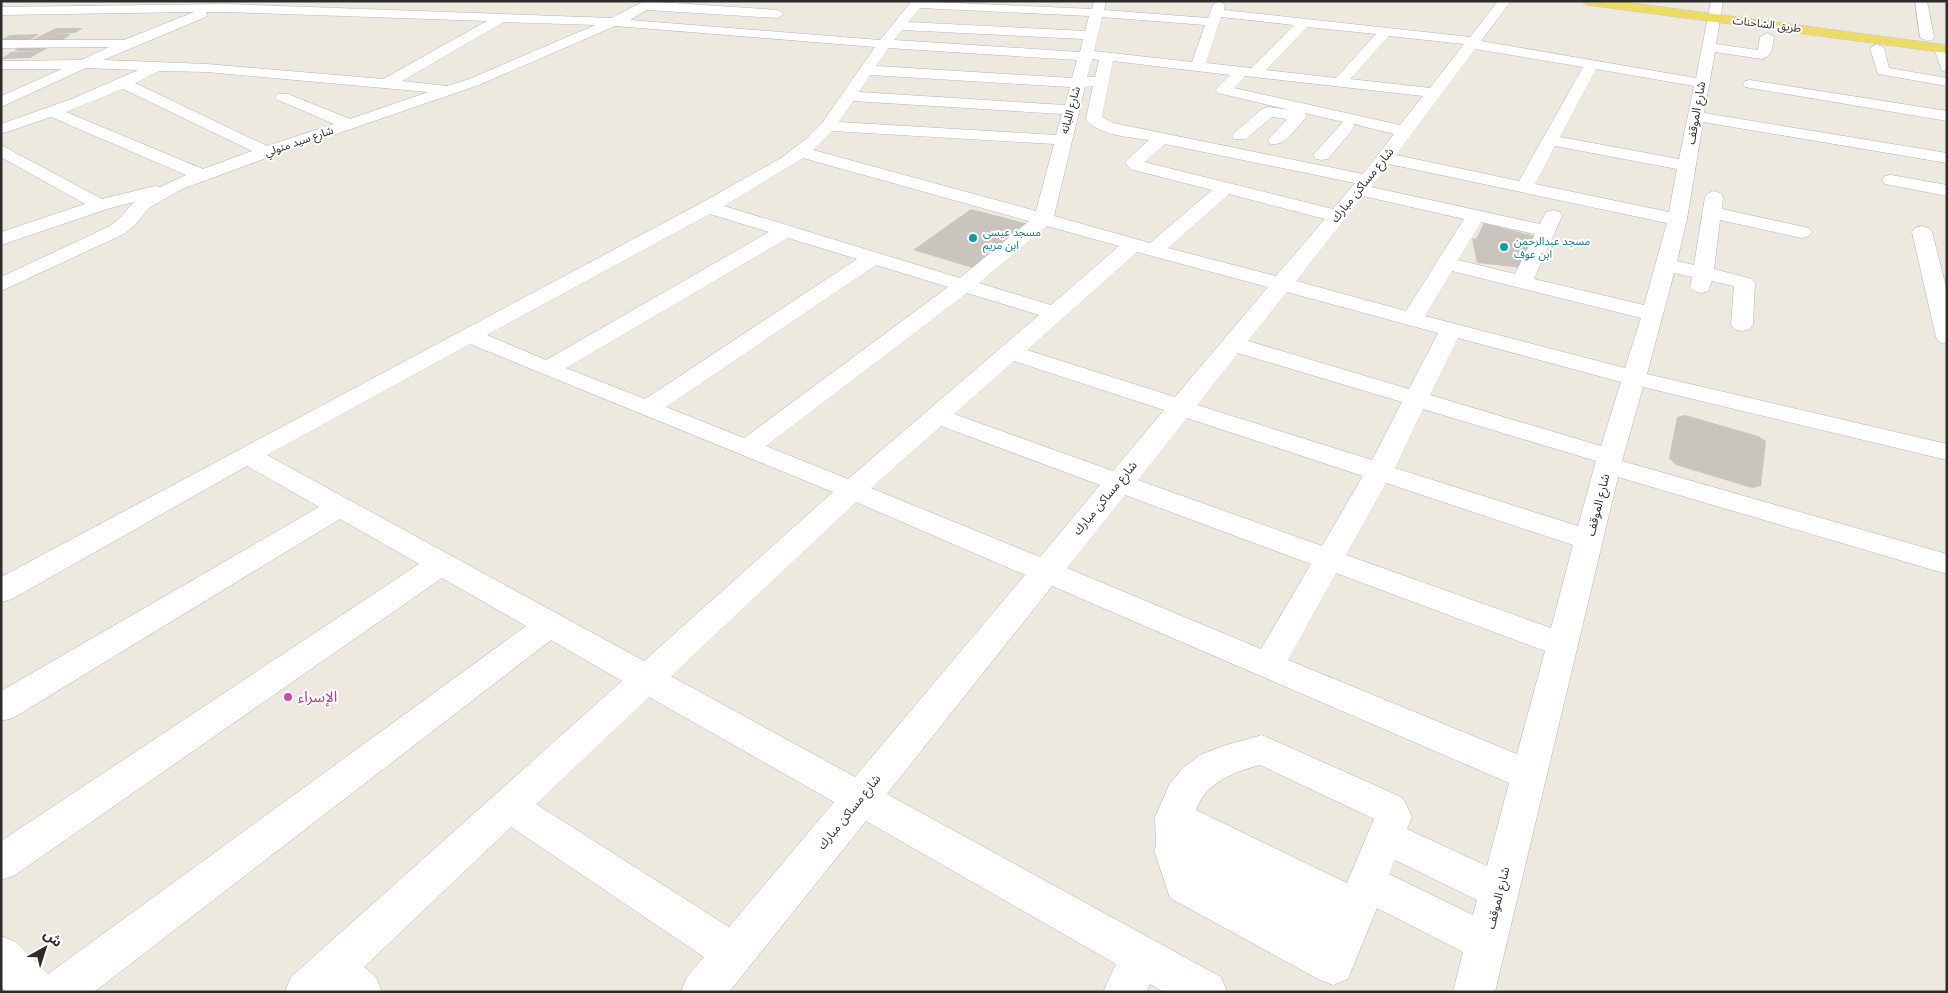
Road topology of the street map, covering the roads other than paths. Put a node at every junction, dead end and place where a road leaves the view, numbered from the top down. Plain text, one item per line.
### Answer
1 (240, 1) edge
2 (311, 1) edge
3 (365, 1) edge
4 (628, 1) edge
5 (721, 1) edge
6 (1505, 1) edge
7 (1587, 1) edge
8 (1625, 1) edge
9 (1922, 1) edge
10 (918, 3) edge
11 (649, 4) edge
12 (112, 5) edge
13 (1098, 7) edge
14 (222, 8) junction
15 (1216, 8) edge
16 (292, 10) junction
17 (710, 10) junction
18 (1715, 10) edge
19 (343, 12) junction
20 (5, 13) edge
21 (502, 18) junction
22 (611, 22) junction
23 (1304, 22) junction
24 (136, 25) dead end
25 (172, 25) junction
26 (900, 26) junction
27 (1386, 31) junction
28 (758, 34) junction
29 (1090, 35) junction
30 (1767, 37) dead end
31 (1927, 37) junction
32 (1897, 38) junction
33 (60, 43) junction
34 (129, 43) junction
35 (1473, 43) junction
36 (1, 44) edge
37 (884, 44) junction
38 (1945, 46) edge
39 (1708, 48) junction
40 (1877, 48) dead end
41 (1085, 55) junction
42 (1108, 56) junction
43 (82, 64) junction
44 (1592, 64) junction
45 (8, 65) edge
46 (157, 66) junction
47 (1198, 66) junction
48 (1947, 68) edge
49 (866, 70) junction
50 (1248, 72) junction
51 (1102, 80) junction
52 (1339, 82) junction
53 (1947, 82) edge
54 (1077, 83) junction
55 (1702, 83) junction
56 (125, 84) junction
57 (386, 84) junction
58 (1750, 84) dead end
59 (452, 90) junction
60 (1433, 93) junction
61 (848, 96) junction
62 (283, 97) dead end
63 (1766, 97) dead end
64 (1, 102) edge
65 (1892, 107) junction
66 (1070, 110) junction
67 (53, 112) junction
68 (1299, 116) junction
69 (1696, 116) junction
70 (1947, 116) edge
71 (349, 124) junction
72 (828, 126) junction
73 (1347, 126) junction
74 (1, 129) edge
75 (1240, 136) dead end
76 (1162, 138) junction
77 (1063, 140) junction
78 (1276, 140) dead end
79 (1550, 140) junction
80 (1396, 142) junction
81 (1, 150) edge
82 (266, 152) junction
83 (801, 152) junction
84 (1322, 155) dead end
85 (1947, 158) edge
86 (1688, 166) junction
87 (200, 175) junction
88 (1891, 180) dead end
89 (176, 185) junction
90 (1363, 185) junction
91 (1524, 187) junction
92 (1225, 188) junction
93 (1947, 191) edge
94 (1562, 195) junction
95 (100, 205) junction
96 (708, 207) junction
97 (1337, 216) junction
98 (1475, 216) junction
99 (1044, 219) junction
100 (1677, 219) junction
101 (787, 230) junction
102 (1546, 231) junction
103 (1802, 232) dead end
104 (1, 239) edge
105 (1144, 247) junction
106 (1947, 253) edge
107 (874, 257) junction
108 (1446, 263) junction
109 (1666, 265) junction
110 (1702, 280) junction
111 (1522, 282) junction
112 (1280, 284) junction
113 (1, 285) edge
114 (964, 285) junction
115 (1054, 313) junction
116 (1653, 314) junction
117 (1412, 319) junction
118 (1742, 324) dead end
119 (1452, 330) junction
120 (469, 336) junction
121 (1947, 337) edge
122 (1232, 344) junction
123 (1010, 352) junction
124 (547, 369) junction
125 (1634, 378) junction
126 (1417, 398) junction
127 (1180, 407) junction
128 (647, 409) junction
129 (937, 416) junction
130 (747, 448) junction
131 (1947, 452) edge
132 (247, 455) junction
133 (1609, 461) junction
134 (1379, 472) junction
135 (1120, 481) junction
136 (852, 490) junction
137 (341, 506) junction
138 (1589, 540) junction
139 (1330, 558) junction
140 (442, 563) junction
141 (1947, 564) edge
142 (1046, 570) junction
143 (1, 591) edge
144 (551, 624) junction
145 (1563, 645) junction
146 (1269, 664) junction
147 (647, 678) junction
148 (1, 708) edge
149 (1529, 775) junction
150 (860, 798) junction
151 (508, 806) junction
152 (1384, 837) junction
153 (1, 863) edge
154 (1499, 891) junction
155 (1356, 910) junction
156 (1487, 943) junction
157 (1, 956) edge
158 (1142, 956) junction
159 (718, 979) edge
160 (333, 984) edge
161 (35, 992) edge
162 (59, 992) edge
163 (1124, 992) edge
164 (1206, 992) edge
165 (1474, 992) edge

1 - 14 street
2 - 16 street
3 - 19 street
4 - 22 street, شارع سيد متولي
5 - 17 street
6 - 35 street, شارع مساكن مبارك
7 - 18 main road, طريق الشاحنات
8 - 18 main road, طريق الشاحنات
9 - 31 street
10 - 13 street
10 - 26 street
11 - 17 street
11 - 22 street, شارع سيد متولي
12 - 14 street
12 - 20 street
12 - 33 street
13 - 15 street
13 - 29 street, شارع اللبانه
14 - 16 street
14 - 25 street
15 - 23 street
15 - 47 street
16 - 19 street
17 - 28 street
18 - 32 main road, طريق الشاحنات
18 - 39 street, شارع الموقف
19 - 21 street
21 - 22 street
21 - 57 street
22 - 28 street
22 - 59 street, شارع سيد متولي
23 - 27 street
23 - 50 street
24 - 25 street
25 - 34 street
26 - 29 street
26 - 37 street
27 - 35 street
27 - 52 street
28 - 37 street
29 - 41 street, شارع اللبانه
30 - 39 street
31 - 32 main road, طريق الشاحنات
31 - 38 main road, طريق الشاحنات
32 - 38 main road, طريق الشاحنات
33 - 34 street
33 - 36 street
33 - 45 street
34 - 43 street
35 - 44 street
35 - 60 street, شارع مساكن مبارك
37 - 41 street
37 - 49 street
38 - 48 street
39 - 55 street, شارع الموقف
40 - 53 street
41 - 42 street
41 - 54 street, شارع اللبانه
42 - 47 street
42 - 51 street
43 - 45 street
43 - 46 street
43 - 64 street
44 - 55 street
44 - 79 street
46 - 56 street
46 - 57 street
47 - 50 street
49 - 54 street
49 - 61 street
50 - 52 street
50 - 80 street
51 - 54 street
51 - 76 street
52 - 60 street
54 - 66 street, شارع اللبانه
55 - 69 street, شارع الموقف
56 - 67 street
56 - 82 street
57 - 59 street
58 - 65 street
59 - 71 street, شارع سيد متولي
60 - 80 street, شارع مساكن مبارك
61 - 66 street
61 - 72 street
62 - 71 street
63 - 65 street
65 - 70 street
66 - 77 street, شارع اللبانه
67 - 74 street
67 - 87 street
68 - 73 street
68 - 75 street
68 - 78 street
69 - 85 street
69 - 86 street, شارع الموقف
71 - 82 street, شارع سيد متولي
72 - 77 street
72 - 83 street
73 - 80 street
73 - 84 street
76 - 90 street
76 - 92 street
77 - 99 street, شارع اللبانه
79 - 86 street
79 - 91 street
80 - 90 street, شارع مساكن مبارك
80 - 91 street
81 - 95 street
82 - 87 street, شارع سيد متولي
83 - 96 street
83 - 99 street
86 - 100 street, شارع الموقف
87 - 89 street, شارع سيد متولي
88 - 93 street
89 - 95 street
89 - 113 street, شارع سيد متولي
90 - 97 street, شارع مساكن مبارك
90 - 98 street
91 - 94 street
92 - 97 street
92 - 105 street
94 - 100 street
94 - 102 street
95 - 104 street
96 - 101 street
96 - 120 street
97 - 112 street, شارع مساكن مبارك
98 - 102 street
98 - 108 street
99 - 105 street
99 - 114 street
100 - 109 street, شارع الموقف
101 - 107 street
101 - 124 street
102 - 111 street
103 - 110 street
105 - 112 street
105 - 115 street
106 - 121 street
107 - 114 street
107 - 128 street
108 - 111 street
108 - 117 street
109 - 110 street
109 - 116 street, شارع الموقف
110 - 118 street
111 - 116 street
112 - 117 street
112 - 122 street, شارع مساكن مبارك
114 - 115 street
114 - 130 street
115 - 123 street
116 - 125 street, شارع الموقف
117 - 119 street
119 - 125 street
119 - 126 street
120 - 124 street
120 - 132 street
122 - 126 street
122 - 127 street, شارع مساكن مبارك
123 - 127 street
123 - 129 street
124 - 128 street
125 - 131 street
125 - 133 street, شارع الموقف
126 - 133 street
126 - 134 street
127 - 134 street
127 - 135 street, شارع مساكن مبارك
128 - 130 street
129 - 135 street
129 - 136 street
130 - 136 street
132 - 137 street
132 - 143 street
133 - 138 street, شارع الموقف
133 - 141 street
134 - 138 street
134 - 139 street
135 - 139 street
135 - 142 street, شارع مساكن مبارك
136 - 142 street
136 - 147 street
137 - 140 street
137 - 148 street
138 - 145 street, شارع الموقف
139 - 145 street
139 - 146 street
140 - 144 street
140 - 153 street
142 - 146 street
142 - 150 street, شارع مساكن مبارك
144 - 147 street
144 - 162 street
145 - 149 street, شارع الموقف
146 - 149 street
147 - 150 street
147 - 151 street
149 - 154 street, شارع الموقف
150 - 158 street
150 - 159 street, شارع مساكن مبارك
151 - 159 street
151 - 160 street
152 - 154 street
152 - 155 street
152 - 155 street
154 - 156 street, شارع الموقف
155 - 156 street
156 - 165 street, شارع الموقف
157 - 161 street
158 - 163 street
158 - 164 street

